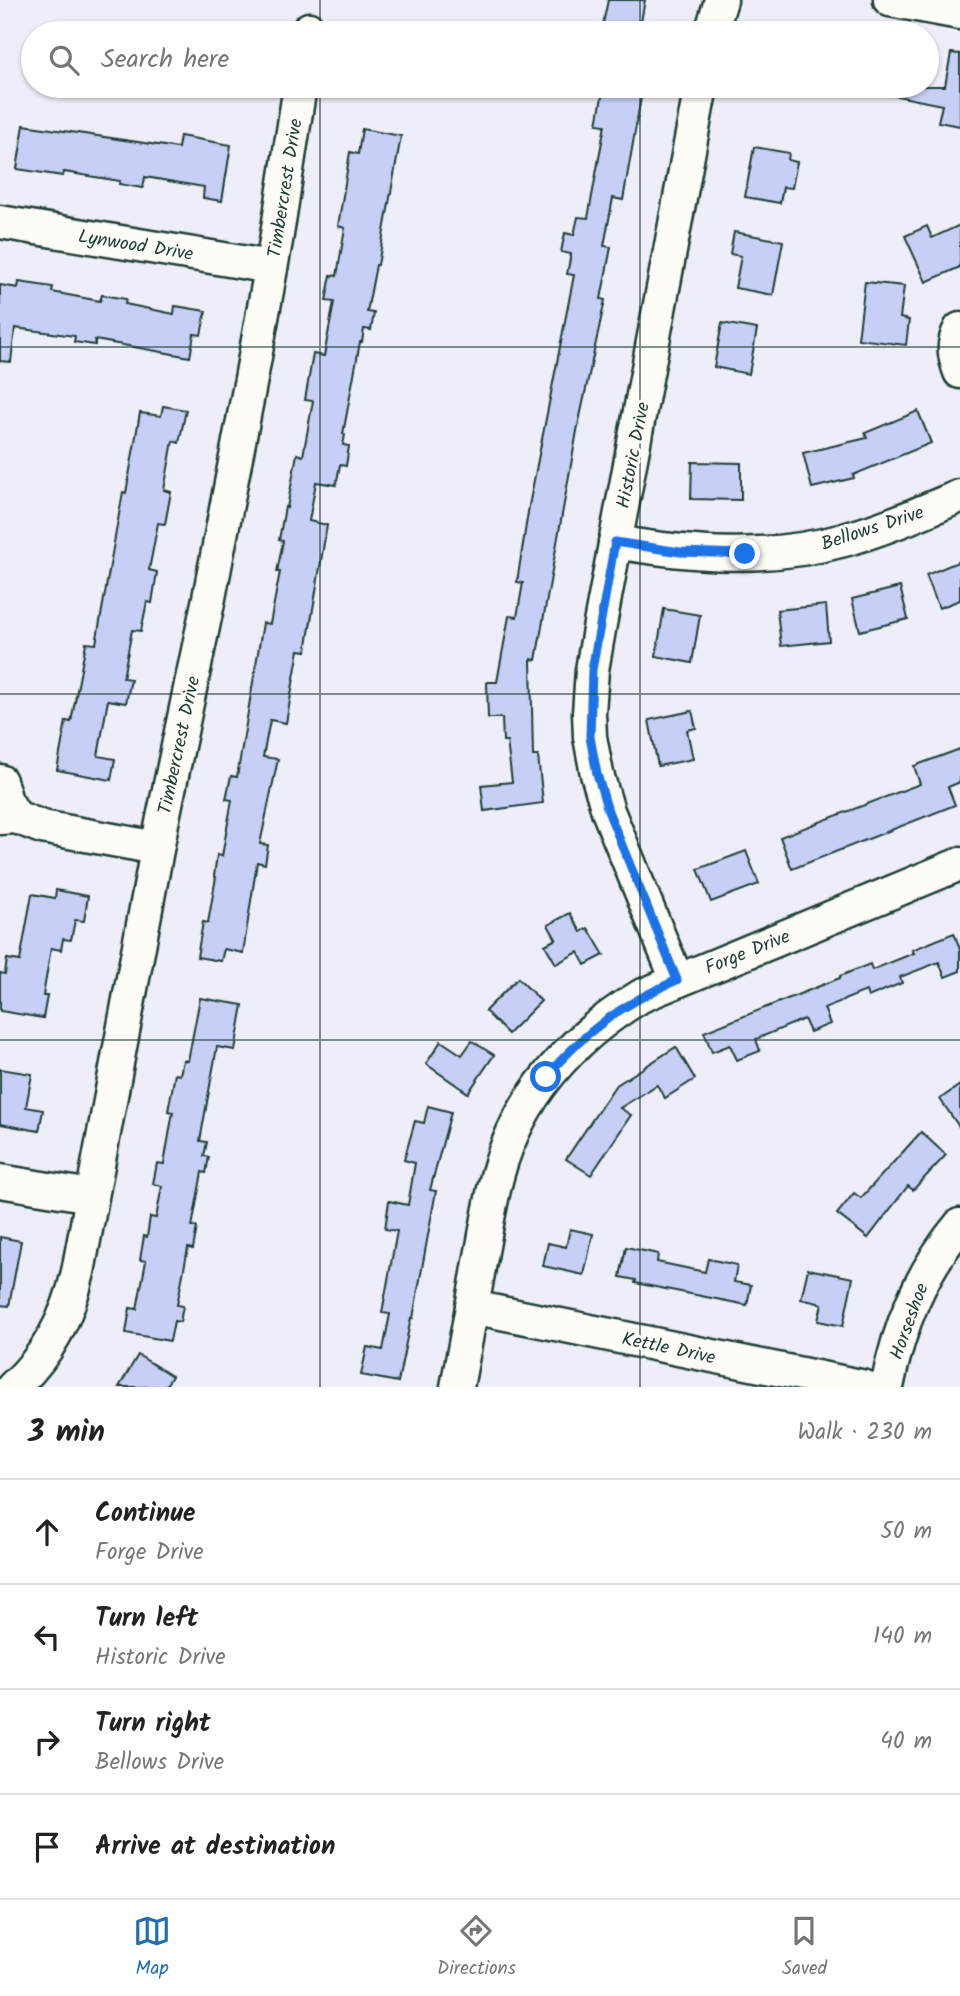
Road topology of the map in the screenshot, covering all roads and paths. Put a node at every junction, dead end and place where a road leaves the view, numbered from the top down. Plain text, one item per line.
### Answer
1 (721, 0) edge
2 (890, 0) edge
3 (960, 13) edge
4 (715, 21) edge
5 (298, 98) edge
6 (699, 98) edge
7 (0, 222) edge
8 (271, 267) junction
9 (960, 329) edge
10 (960, 372) edge
11 (960, 496) edge
12 (615, 542) junction
13 (0, 781) edge
14 (8, 817) edge
15 (157, 848) junction
16 (960, 864) edge
17 (677, 980) junction
18 (0, 1181) edge
19 (91, 1196) junction
20 (960, 1224) edge
21 (472, 1307) junction
22 (13, 1387) edge
23 (457, 1387) edge
24 (865, 1387) edge
25 (887, 1387) edge

1 - 4 street
2 - 3 street
5 - 8 street, Timbercrest Drive
6 - 12 street, Historic Drive
7 - 8 street, Lynwood Drive
8 - 15 street, Timbercrest Drive
9 - 10 street
11 - 12 street, Bellows Drive
12 - 17 street, Historic Drive
13 - 14 street
14 - 15 street
15 - 19 street, Timbercrest Drive
16 - 17 street, Forge Drive
17 - 21 street, Forge Drive
18 - 19 street
19 - 22 street, Timbercrest Drive
20 - 25 street, Horseshoe
21 - 23 street, Forge Drive
21 - 24 street, Kettle Drive

